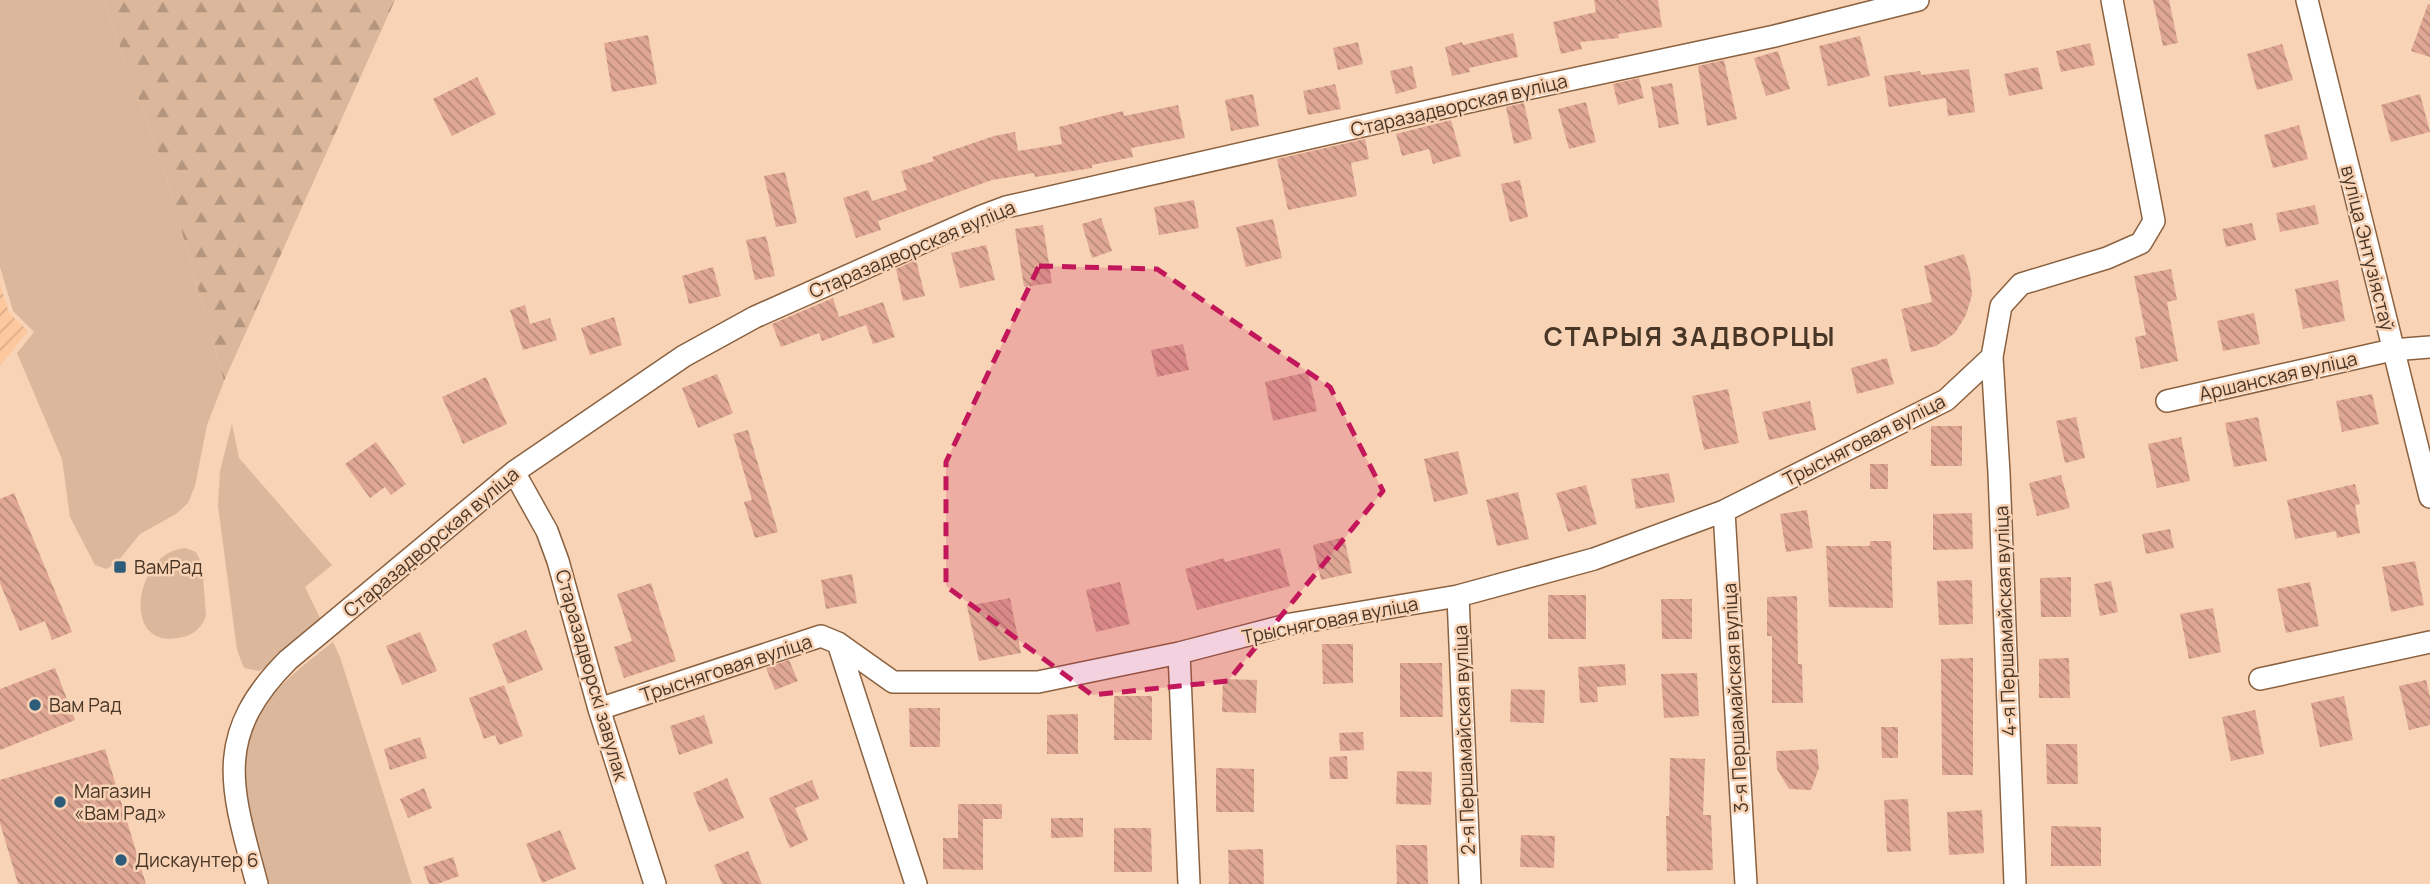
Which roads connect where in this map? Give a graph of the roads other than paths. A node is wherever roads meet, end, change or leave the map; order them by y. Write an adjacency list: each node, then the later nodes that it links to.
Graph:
1 (1918, 0): 8 (street, Старазадворская вуліца)
2 (2112, 0): 6 (street, 4-я Першамайская вуліца)
3 (2307, 0): 5 (street, вуліца Энтузіястаў)
4 (2430, 347): 5 (street, Аршанская вуліца)
5 (2392, 350): 7 (street, Аршанская вуліца); 9 (street, вуліца Энтузіястаў)
6 (1992, 357): 10 (street, Трысняговая вуліца); 23 (street, 4-я Першамайская вуліца)
7 (2167, 401)
8 (514, 472): 16 (street, Старазадворскі завулак); 17 (street, Старазадворская вуліца)
9 (2430, 496)
10 (1724, 511): 11 (street, Трысняговая вуліца); 22 (street, 3-я Першамайская вуліца)
11 (1458, 596): 14 (street, Трысняговая вуліца); 21 (street, 2-я Першамайская вуліца)
12 (2430, 642): 15 (street)
13 (838, 643): 14 (street, Трысняговая вуліца); 16 (street, Трысняговая вуліца); 19 (street)
14 (1180, 653): 20 (street)
15 (2260, 679)
16 (600, 709): 18 (street, Старазадворскі завулак)
17 (257, 884)
18 (655, 884)
19 (916, 884)
20 (1189, 884)
21 (1470, 884)
22 (1745, 884)
23 (2015, 884)

